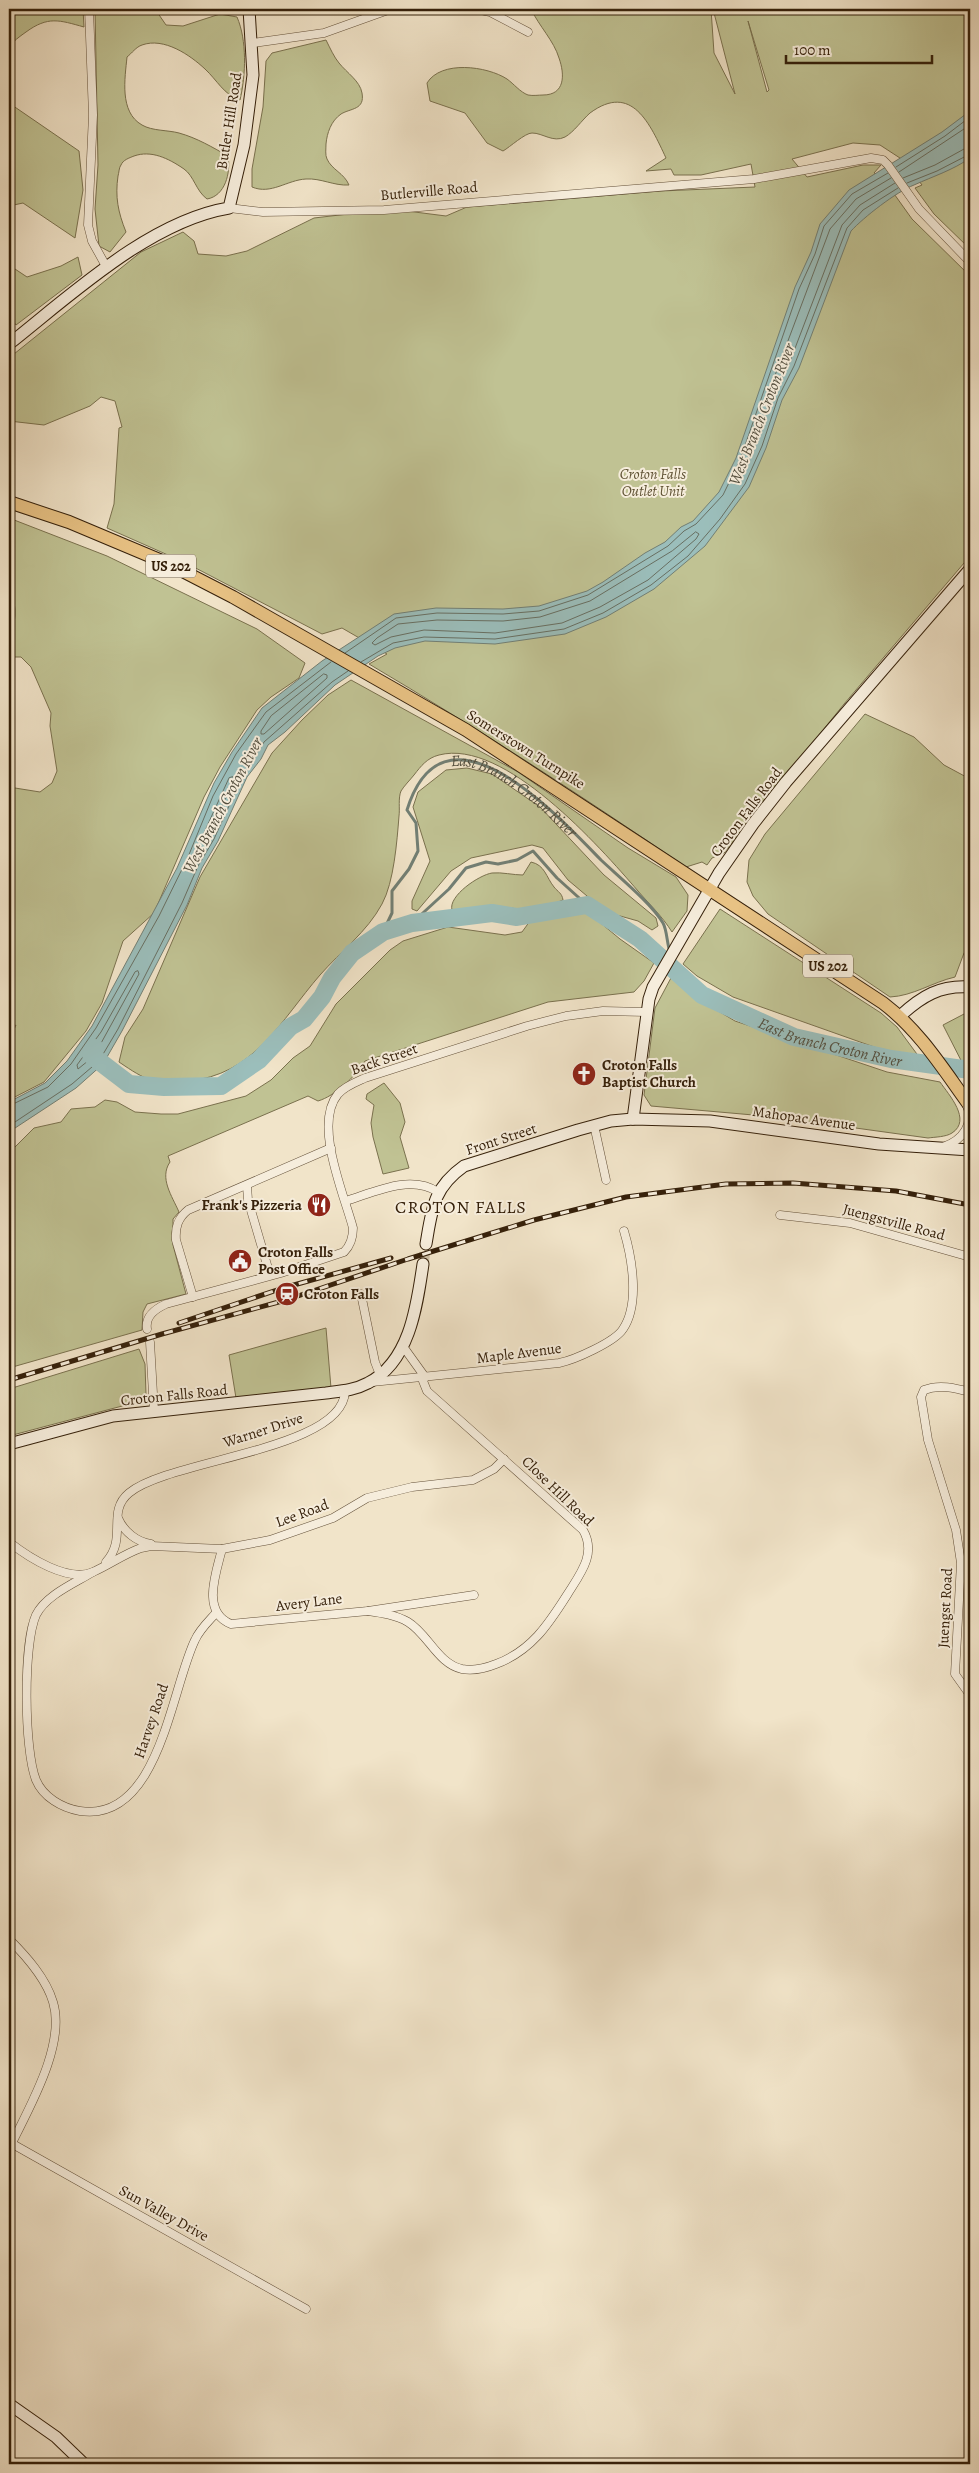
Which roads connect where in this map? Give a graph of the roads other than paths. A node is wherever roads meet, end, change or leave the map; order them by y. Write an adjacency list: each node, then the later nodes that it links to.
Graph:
1 (89, 9): 9 (street)
2 (249, 9): 6 (main road, Butler Hill Road)
3 (391, 9): 6 (street)
4 (476, 9): 5 (street)
5 (528, 32)
6 (253, 43): 7 (main road, Butler Hill Road)
7 (229, 208): 8 (street, Butlerville Road); 9 (main road, Butlerville Road)
8 (970, 262)
9 (107, 268): 10 (main road, Butlerville Road)
10 (9, 344)
11 (9, 502): 13 (main road, Somerstown Turnpike / US 202)
12 (970, 568): 13 (main road, Croton Falls Road)
13 (711, 889): 15 (main road, Croton Falls Road); 16 (main road, Somerstown Turnpike / US 202)
14 (970, 987): 16 (main road)
15 (646, 1012): 18 (main road, Croton Falls Road); 20 (street, Back Street)
16 (900, 1016): 17 (main road, Somerstown Turnpike / US 202)
17 (965, 1099): 21 (street)
18 (633, 1119): 19 (main road, Mahopac Avenue); 21 (main road, Mahopac Avenue)
19 (594, 1125): 23 (street); 25 (main road, Front Street)
20 (331, 1148): 24 (street); 26 (street, Back Street)
21 (939, 1148): 22 (main road, Mahopac Avenue)
22 (970, 1150)
23 (606, 1180)
24 (247, 1186): 32 (street); 34 (street)
25 (438, 1192): 26 (street); 29 (main road)
26 (346, 1201): 32 (street)
27 (780, 1215): 30 (street, Juengstville Road)
28 (624, 1231): 39 (street, Maple Avenue)
29 (426, 1244)
30 (970, 1257)
31 (423, 1264): 37 (main road)
32 (270, 1275): 34 (street)
33 (361, 1294): 38 (street)
34 (193, 1297): 35 (street)
35 (147, 1329)
36 (150, 1342): 43 (street)
37 (402, 1346): 38 (main road); 39 (street, Close Hill Road)
38 (380, 1375): 40 (main road)
39 (425, 1377): 40 (street, Maple Avenue); 45 (street, Close Hill Road)
40 (370, 1382): 41 (main road)
41 (345, 1391): 43 (main road, Croton Falls Road); 46 (street, Warner Drive)
42 (970, 1392): 55 (street, Juengst Road)
43 (154, 1411): 44 (main road, Croton Falls Road)
44 (9, 1444)
45 (504, 1459): 49 (street, Lee Road); 53 (street, Close Hill Road)
46 (117, 1514): 48 (street); 50 (street)
47 (9, 1542): 51 (street)
48 (160, 1546): 49 (street, Lee Road); 50 (street, Lee Road)
49 (222, 1549): 54 (street)
50 (103, 1566): 51 (street, Harvey Road)
51 (93, 1572): 54 (street, Harvey Road)
52 (474, 1595): 53 (street, Avery Lane)
53 (368, 1610): 54 (street, Avery Lane)
54 (216, 1613)
55 (970, 1695)
56 (9, 1940): 57 (street)
57 (10, 2142): 58 (street, Sun Valley Drive)
58 (306, 2309)
59 (9, 2404): 60 (main road)
60 (84, 2464)

